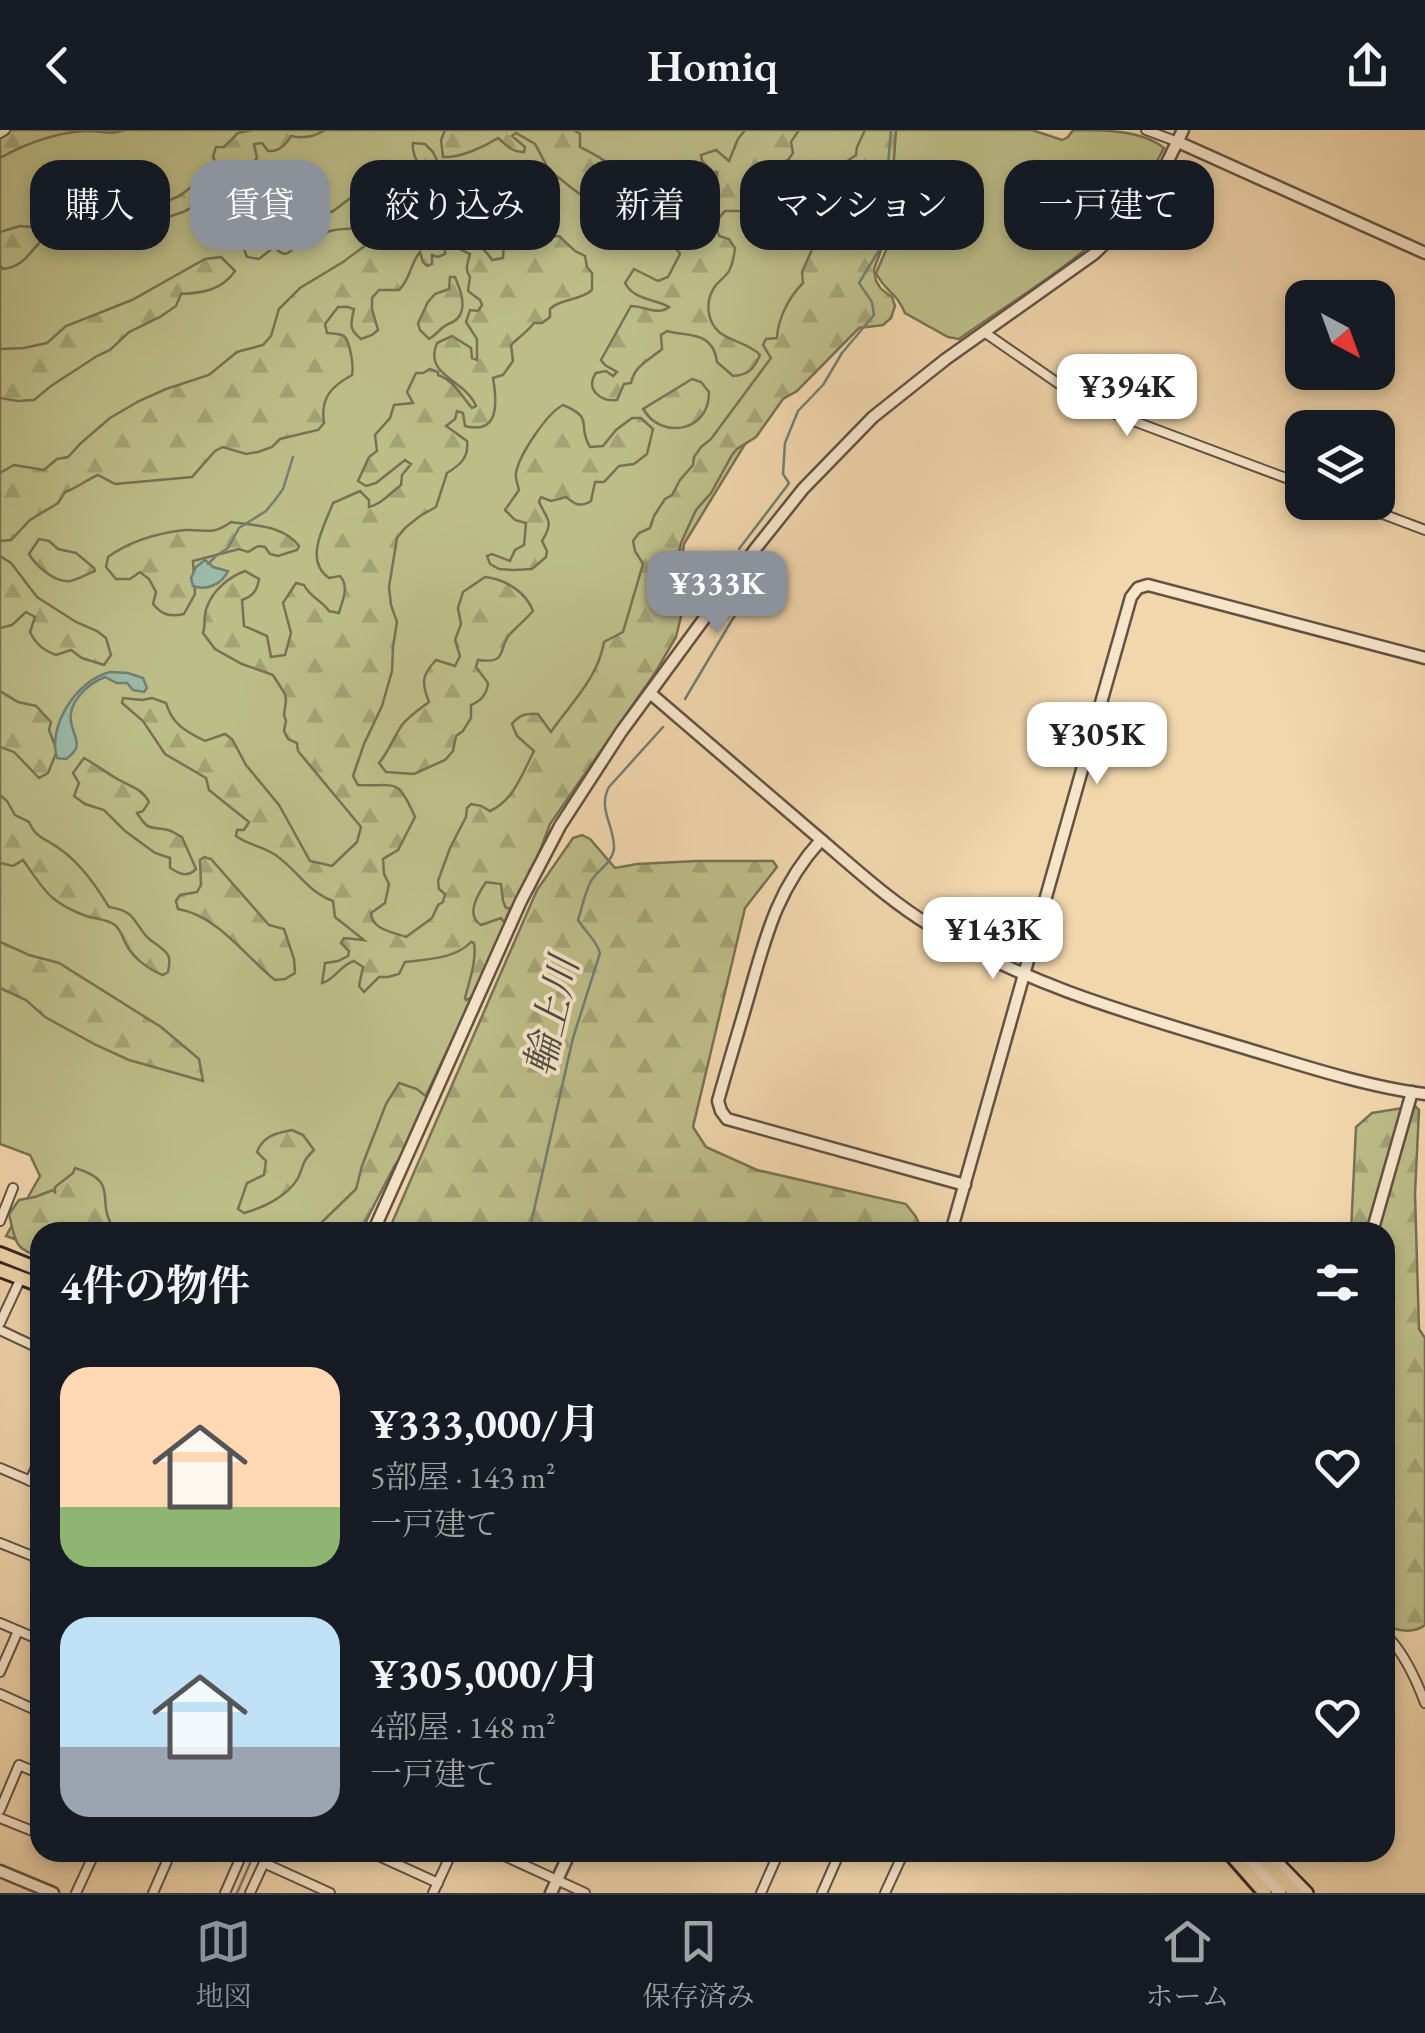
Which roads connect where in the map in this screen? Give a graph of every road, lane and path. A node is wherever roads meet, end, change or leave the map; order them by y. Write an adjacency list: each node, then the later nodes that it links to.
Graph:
1 (1146, 130): 3 (street)
2 (1183, 130): 3 (street)
3 (1178, 142): 4 (street); 5 (street)
4 (1425, 253)
5 (984, 332): 6 (street); 10 (street)
6 (1285, 478)
7 (1395, 519): 8 (street)
8 (1425, 530)
9 (1425, 658): 12 (street)
10 (650, 693): 11 (street); 18 (street)
11 (821, 840): 12 (street); 15 (street)
12 (1023, 974): 13 (street); 15 (street)
13 (1412, 1092): 14 (street); 20 (street)
14 (1425, 1094)
15 (965, 1185): 19 (street)
16 (13, 1188): 17 (street)
17 (0, 1221)
18 (378, 1222)
19 (954, 1222)
20 (1375, 1222)
21 (0, 1254): 23 (highway)
22 (0, 1270): 23 (highway)
23 (29, 1271): 24 (street)
24 (0, 1327): 25 (street)
25 (30, 1343)
26 (0, 1468): 27 (street)
27 (30, 1481)
28 (0, 1543): 29 (street)
29 (30, 1556)
30 (0, 1623): 31 (street)
31 (18, 1631): 32 (street); 34 (street)
32 (30, 1636)
33 (1395, 1644): 36 (street)
34 (0, 1672)
35 (0, 1694): 37 (street)
36 (1425, 1704)
37 (30, 1708)
38 (30, 1770): 39 (street)
39 (0, 1810)
40 (0, 1818): 41 (street)
41 (30, 1830)
42 (88, 1862): 61 (street)
43 (167, 1862): 62 (street)
44 (238, 1862): 63 (street)
45 (264, 1862): 64 (street); 65 (street)
46 (393, 1862): 59 (street)
47 (447, 1862): 59 (street)
48 (518, 1862): 58 (street)
49 (565, 1862): 58 (street)
50 (774, 1862): 69 (street)
51 (836, 1862): 70 (street)
52 (899, 1862): 71 (street)
53 (1238, 1862): 72 (highway)
54 (1252, 1862): 73 (main road)
55 (1267, 1862): 74 (highway)
56 (1277, 1862): 75 (main road)
57 (0, 1870): 60 (street)
58 (557, 1880): 67 (street); 68 (street)
59 (438, 1882): 66 (street)
60 (54, 1893)
61 (76, 1893)
62 (153, 1893)
63 (224, 1893)
64 (250, 1893)
65 (330, 1893)
66 (433, 1893)
67 (551, 1893)
68 (585, 1893)
69 (760, 1893)
70 (822, 1893)
71 (885, 1893)
72 (1265, 1893)
73 (1280, 1893)
74 (1295, 1893)
75 (1307, 1893)

